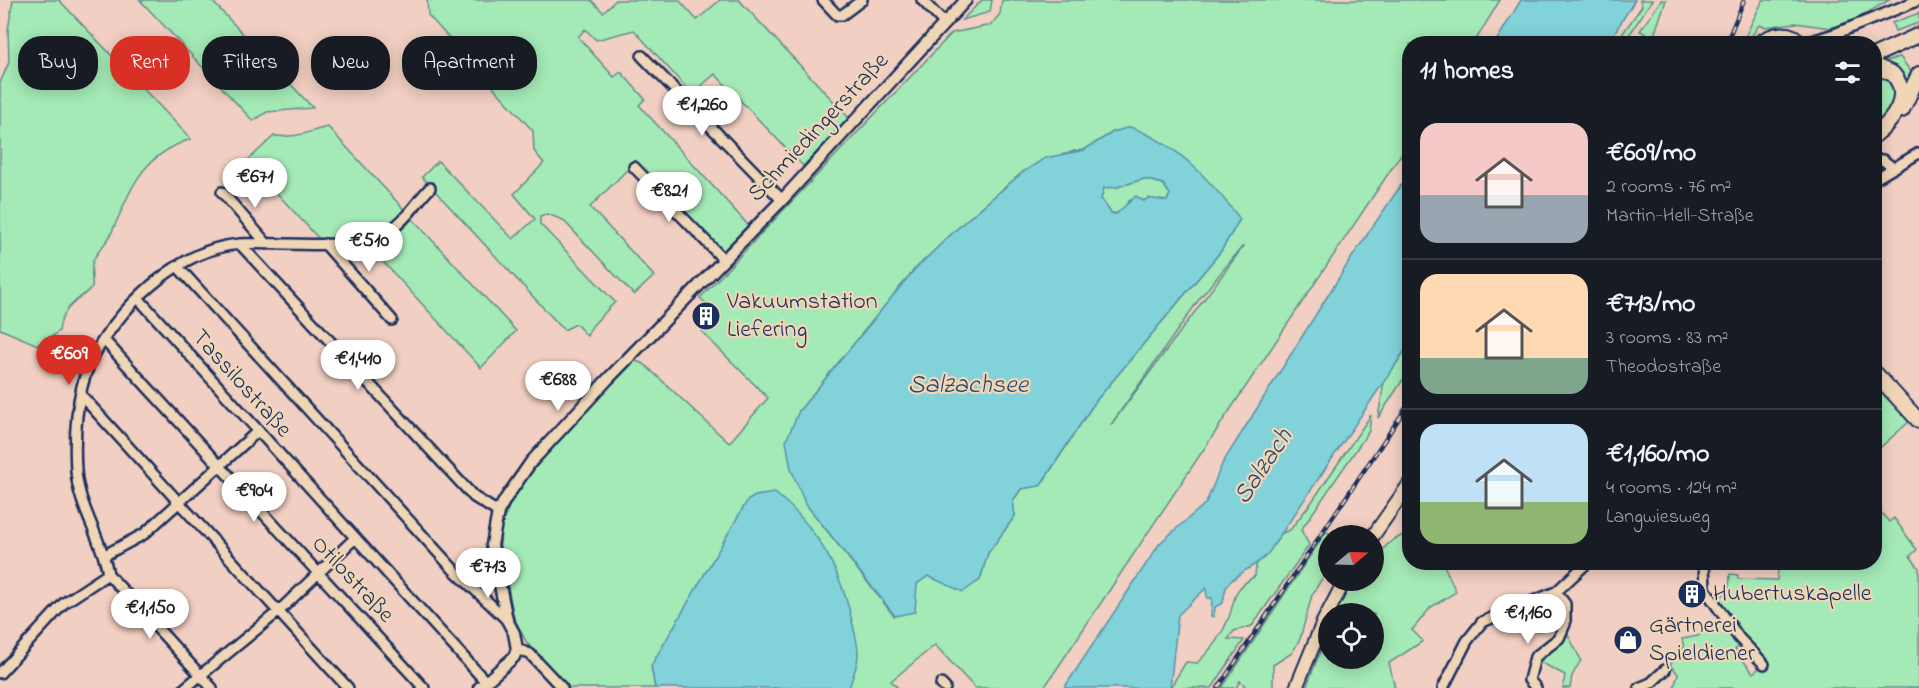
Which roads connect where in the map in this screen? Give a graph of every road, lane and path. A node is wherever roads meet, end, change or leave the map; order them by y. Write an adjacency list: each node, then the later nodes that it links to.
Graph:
1 (824, 0): 2 (street)
2 (862, 0)
3 (921, 0): 7 (street)
4 (966, 0): 7 (street, Schmiedingerstraße)
5 (1919, 0): 6 (street)
6 (1907, 2): 9 (street)
7 (944, 23): 23 (street, Schmiedingerstraße)
8 (1919, 35): 10 (main road)
9 (1827, 36)
10 (1882, 52)
11 (642, 56): 23 (street)
12 (1882, 69): 14 (main road)
13 (1919, 74): 15 (main road)
14 (1882, 128)
15 (1882, 133)
16 (1919, 153): 19 (street)
17 (1882, 160): 19 (street)
18 (634, 167): 27 (street)
19 (1893, 168): 20 (street)
20 (1882, 175)
21 (430, 188): 26 (street)
22 (222, 192): 25 (street)
23 (782, 200): 27 (street, Schmiedingerstraße)
24 (240, 244): 25 (street); 28 (street); 39 (street)
25 (267, 244): 26 (street)
26 (325, 244): 30 (street)
27 (724, 260): 39 (street, Schmiedingerstraße)
28 (178, 267): 29 (street); 50 (street)
29 (138, 298): 31 (street); 35 (street, Tassilostraße)
30 (392, 320)
31 (104, 340): 33 (street); 36 (street, Otilostraße)
32 (1882, 381): 34 (main road)
33 (81, 395): 38 (street); 42 (street)
34 (1919, 422)
35 (258, 431): 36 (street); 41 (street, Tassilostraße)
36 (219, 465): 38 (street); 45 (street, Otilostraße)
37 (1402, 494): 40 (main road)
38 (180, 502): 42 (street); 49 (street)
39 (498, 512): 50 (street, Schmiedingerstraße)
40 (1381, 525)
41 (355, 538): 45 (street); 56 (street, Tassilostraße)
42 (105, 555): 46 (street)
43 (1579, 570): 48 (street)
44 (1704, 570): 52 (street)
45 (318, 573): 49 (street); 60 (street, Otilostraße)
46 (108, 574): 54 (street); 55 (street)
47 (1339, 591): 62 (main road)
48 (1556, 592): 63 (street); 64 (street)
49 (279, 611): 55 (street); 59 (street)
50 (507, 620): 51 (street, Schmiedingerstraße)
51 (517, 649): 56 (street); 61 (street)
52 (1764, 664)
53 (1665, 670): 65 (street)
54 (0, 674)
55 (201, 676): 57 (street); 58 (street)
56 (483, 685)
57 (186, 688)
58 (212, 688)
59 (348, 688)
60 (424, 688)
61 (562, 688)
62 (1296, 688)
63 (1443, 688)
64 (1536, 688)
65 (1639, 688)

